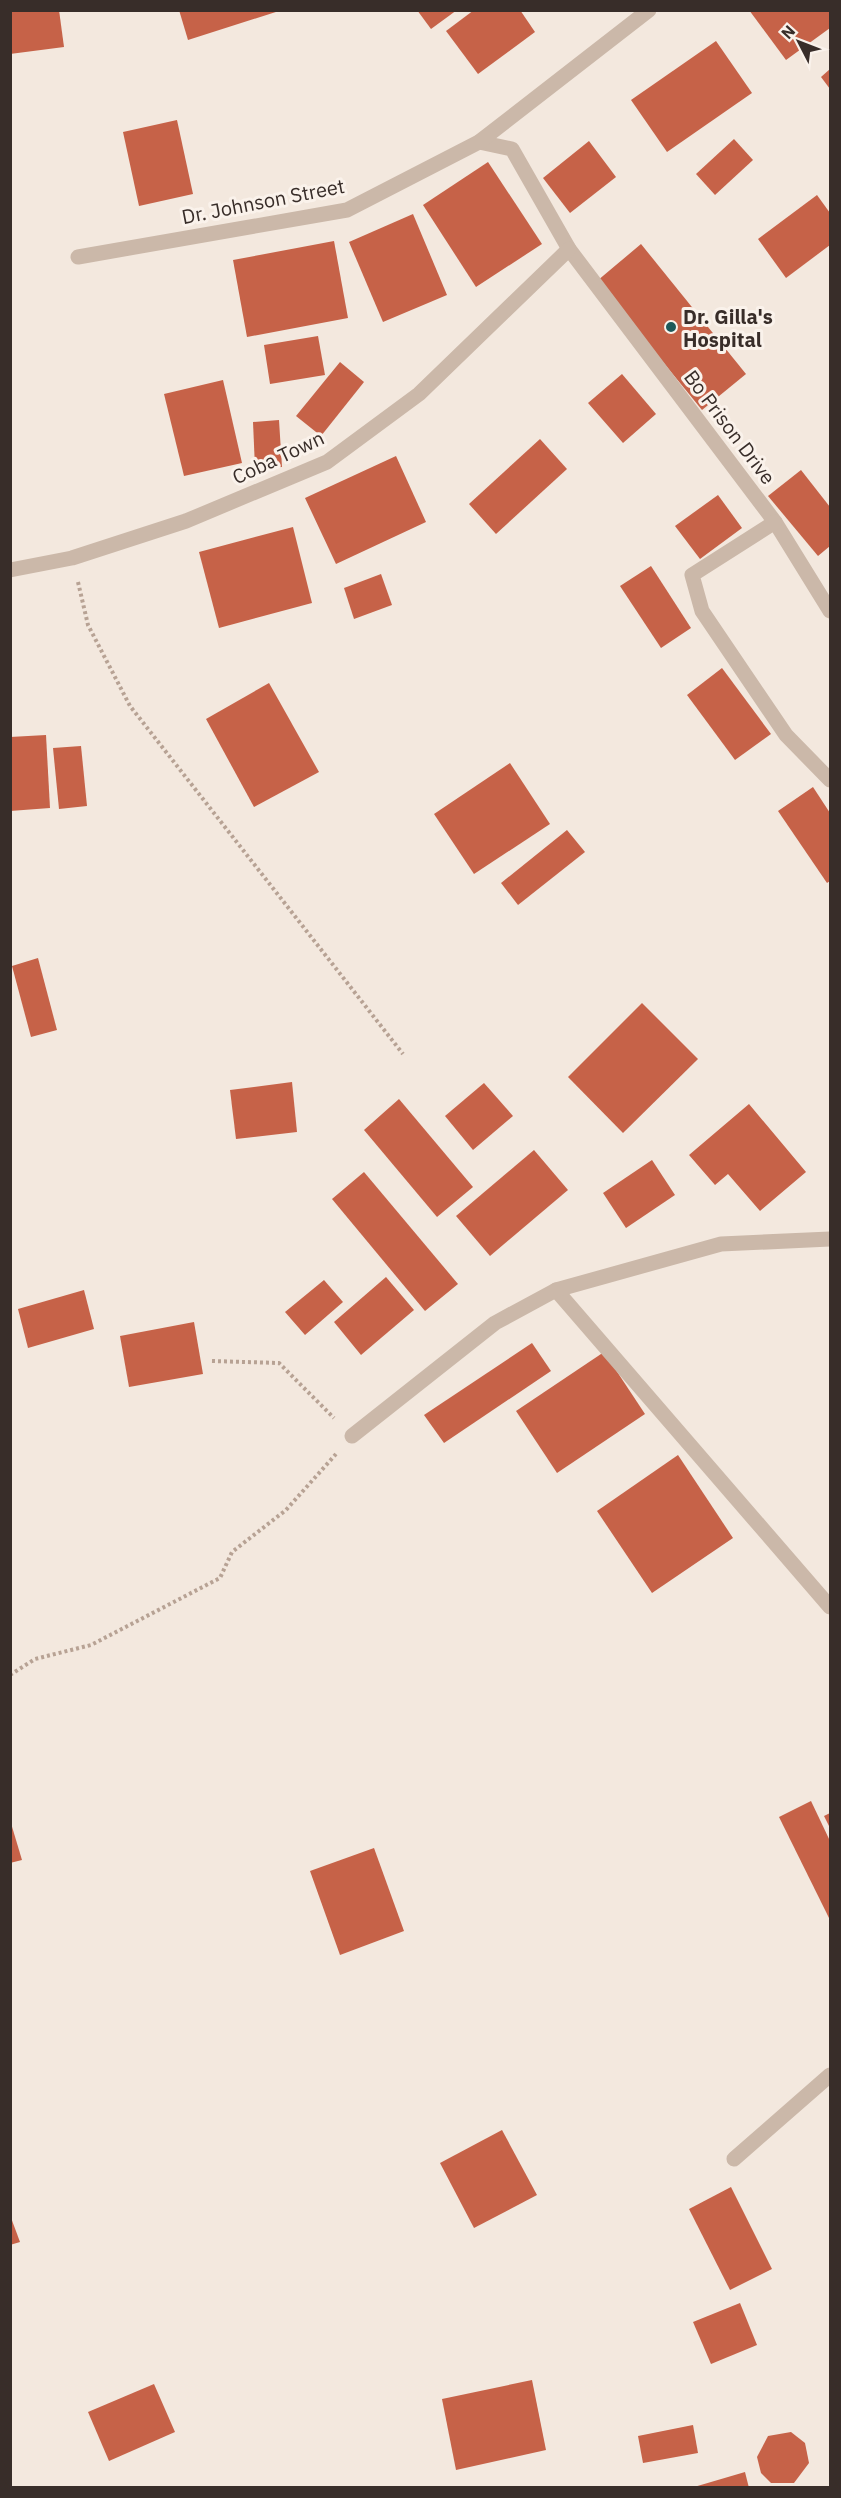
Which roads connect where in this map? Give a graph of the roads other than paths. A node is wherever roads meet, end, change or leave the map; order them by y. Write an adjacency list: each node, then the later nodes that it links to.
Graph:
1 (650, 10): 2 (street, Dr. Johnson Street)
2 (478, 142): 3 (street, Bo Prison Drive); 4 (street, Dr. Johnson Street)
3 (569, 249): 5 (street, Bo Prison Drive); 6 (street, Coba Town)
4 (78, 257)
5 (775, 522): 7 (street, Bo Prison Drive); 8 (street)
6 (10, 570)
7 (831, 611)
8 (831, 780)
9 (831, 1239): 10 (street)
10 (556, 1290): 11 (street); 12 (street)
11 (352, 1436)
12 (831, 1606)
13 (831, 2075): 14 (street)
14 (734, 2159)

